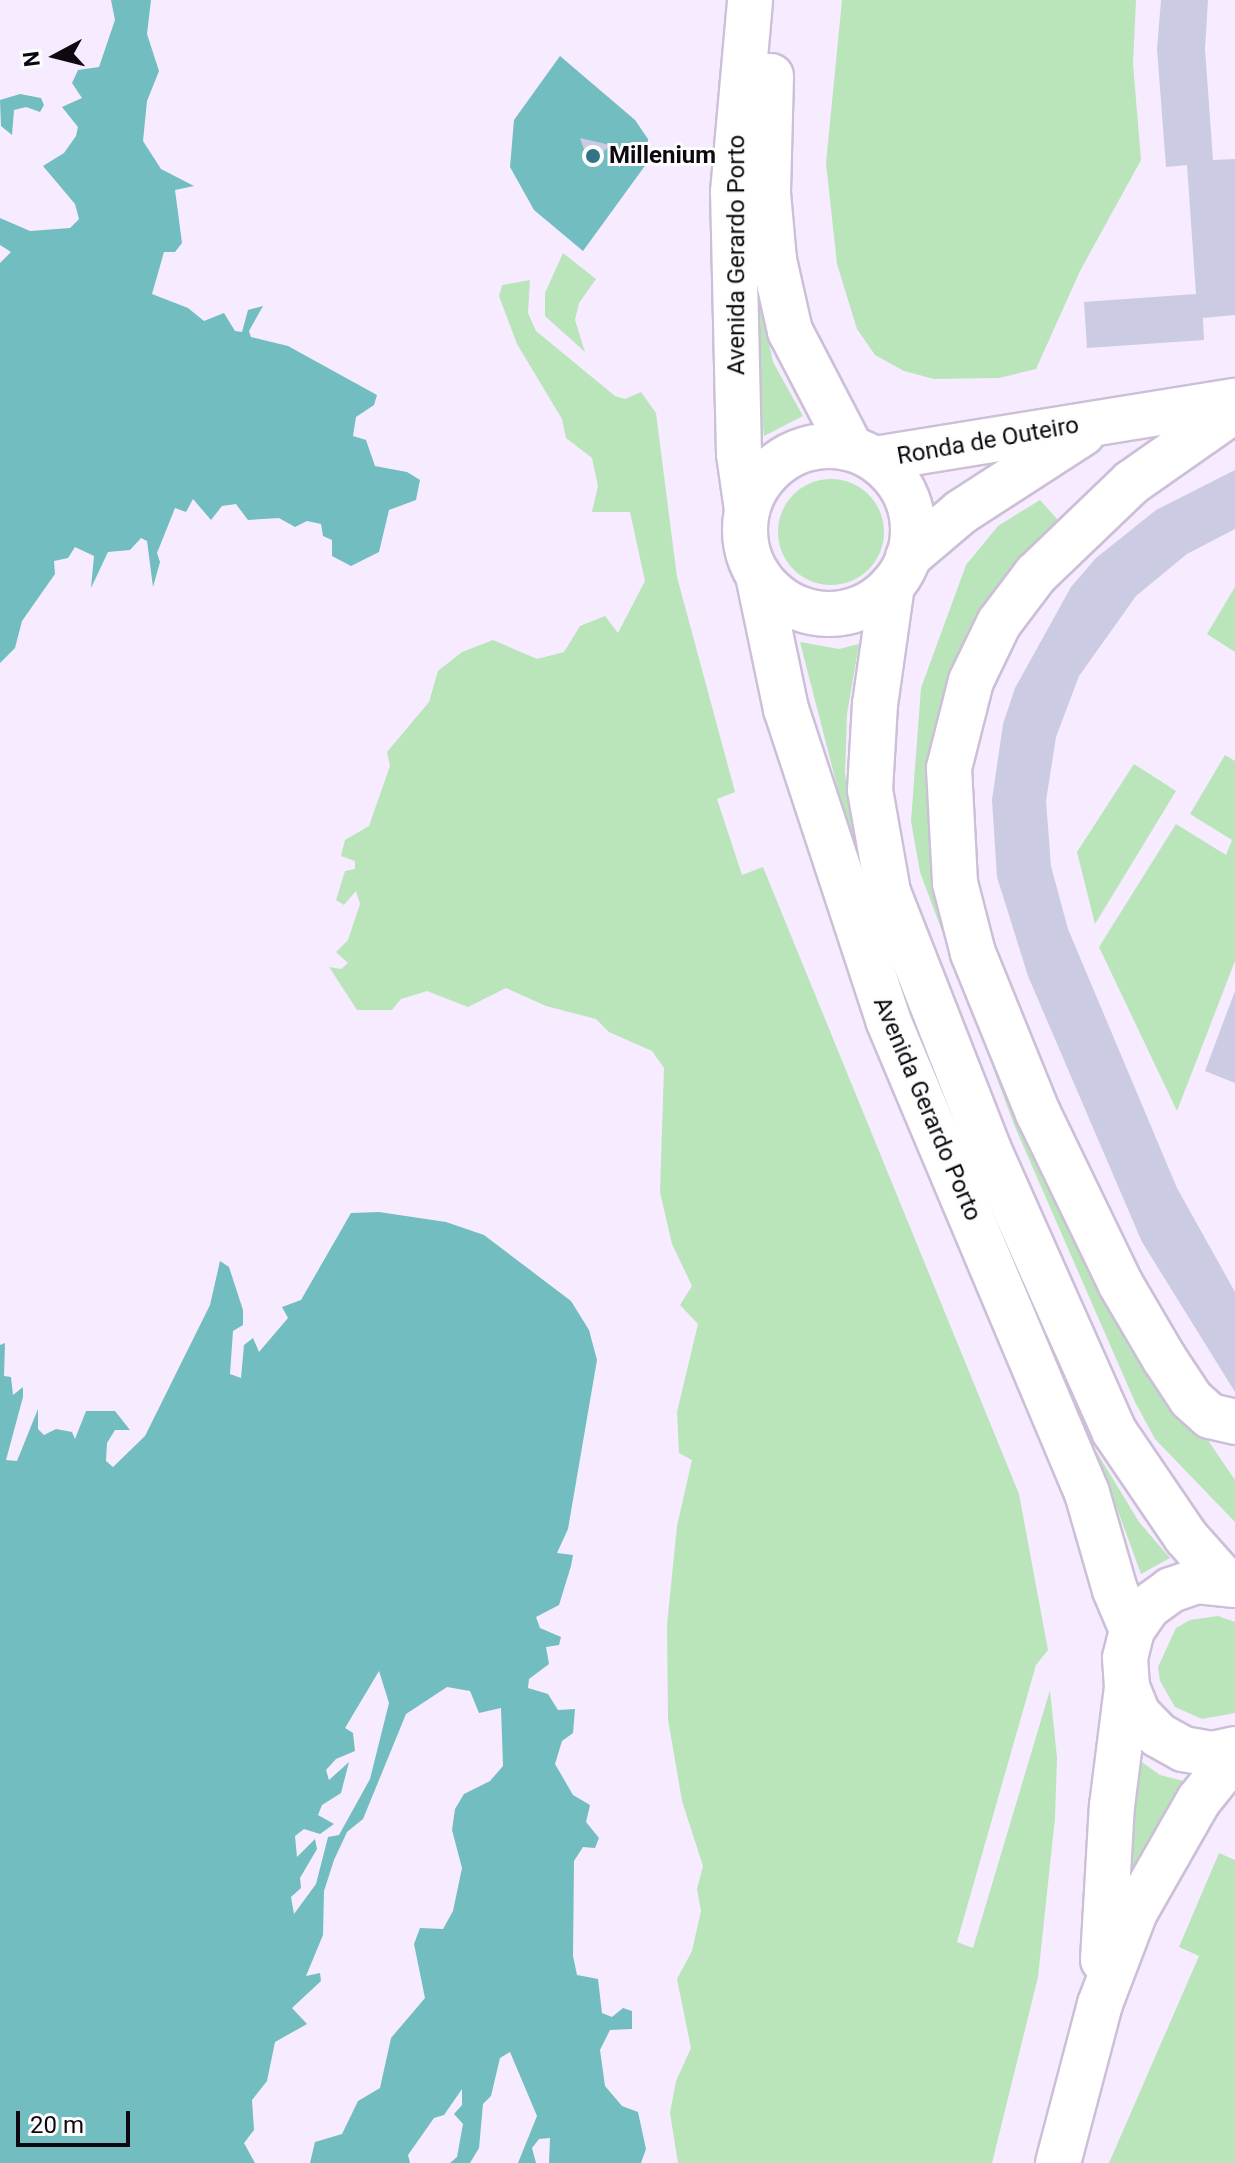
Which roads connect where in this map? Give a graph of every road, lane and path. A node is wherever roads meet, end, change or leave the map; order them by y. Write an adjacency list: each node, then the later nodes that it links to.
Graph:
1 (750, 0): 7 (street, Avenida Gerardo Porto)
2 (779, 0): 6 (street, Avenida Gerardo Porto)
3 (1235, 401): 5 (street, Ronda de Outeiro)
4 (1235, 410): 10 (street)
5 (1101, 421): 6 (street, Ronda de Outeiro); 8 (street, Ronda de Outeiro)
6 (863, 454): 7 (street); 8 (street)
7 (747, 510): 9 (street)
8 (900, 571): 9 (street); 11 (street, Avenida Gerardo Porto)
9 (758, 575): 12 (street, Avenida Gerardo Porto)
10 (1235, 1422)
11 (1230, 1583): 12 (street)
12 (1132, 1630): 13 (street)
13 (1127, 1687): 14 (street); 15 (street)
14 (1235, 1752): 15 (street)
15 (1100, 2004): 16 (street)
16 (1058, 2163)

